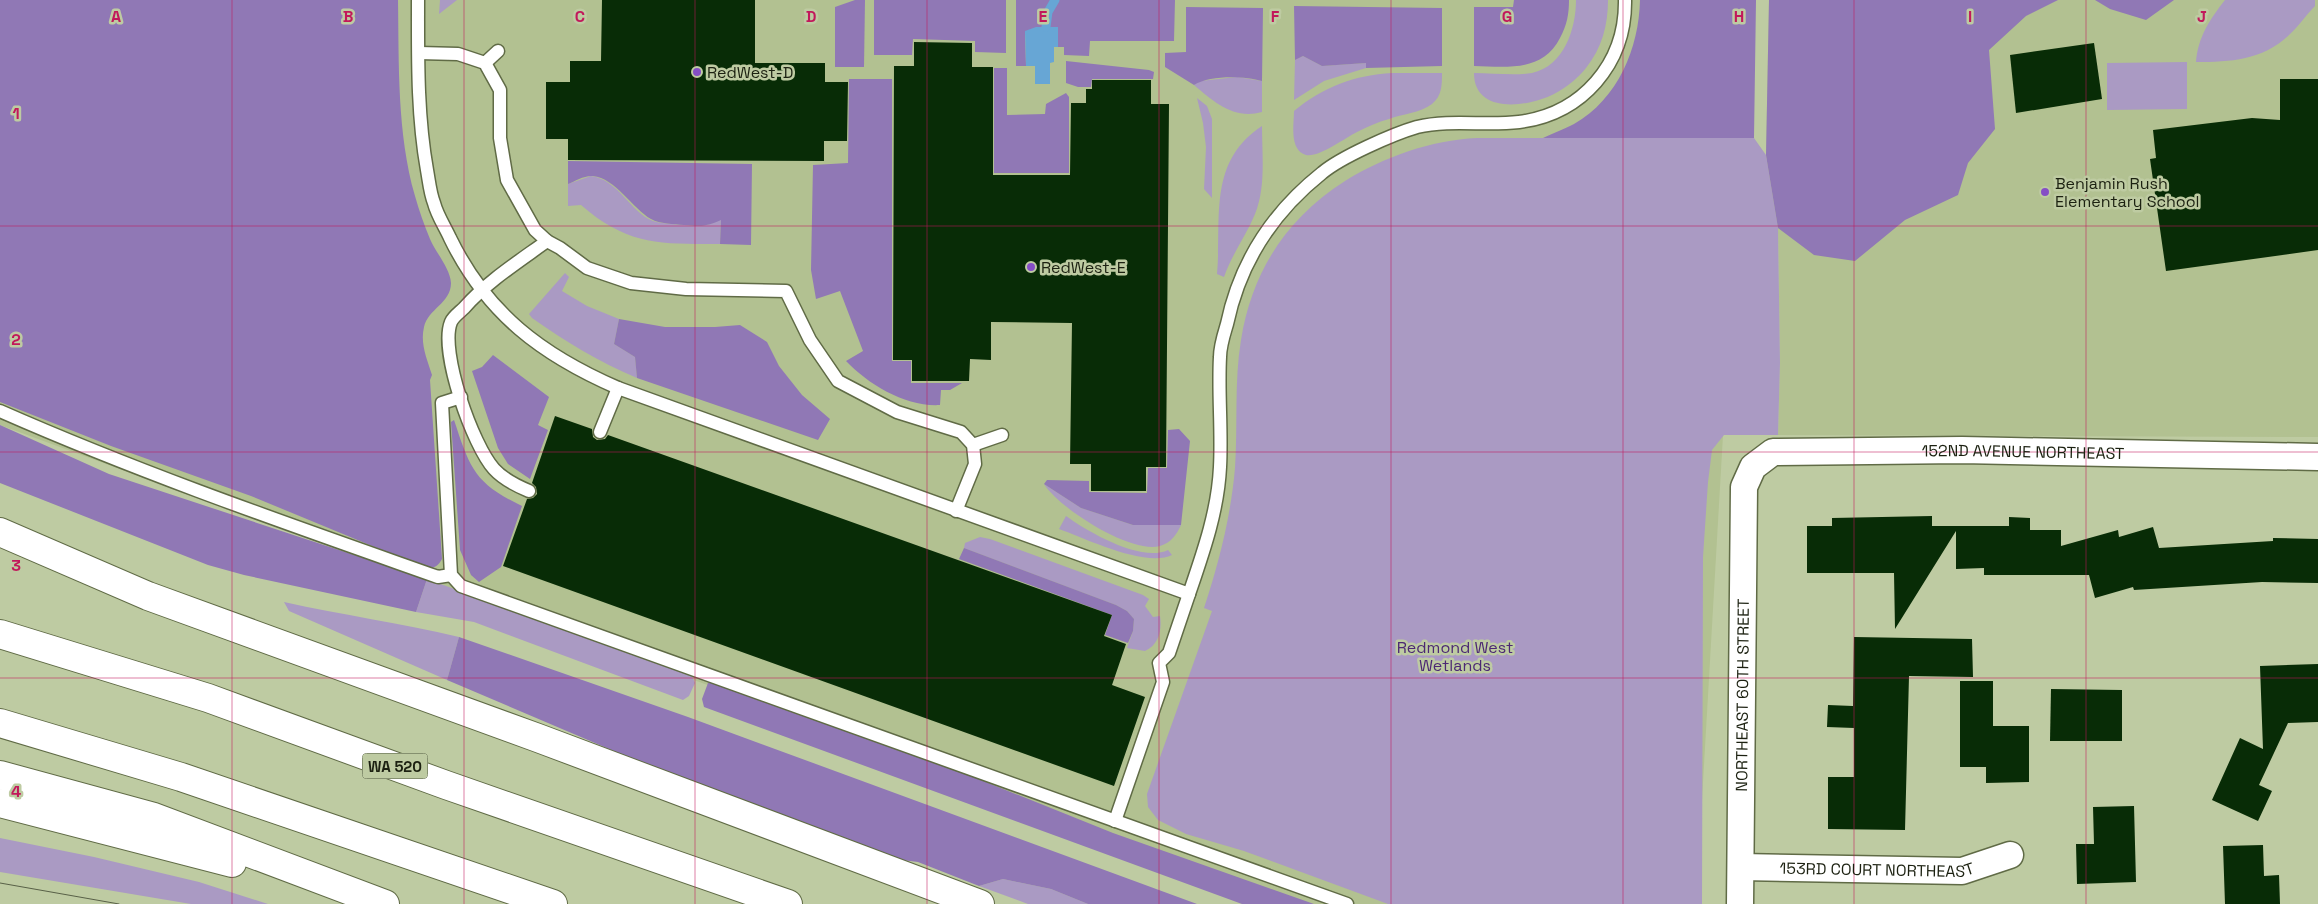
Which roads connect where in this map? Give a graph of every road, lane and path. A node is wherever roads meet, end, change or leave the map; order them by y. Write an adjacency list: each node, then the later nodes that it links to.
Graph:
1 (418, 0): 4 (lane)
2 (1626, 0): 20 (lane)
3 (498, 51): 5 (lane)
4 (419, 53): 5 (lane); 7 (lane)
5 (485, 63): 6 (lane)
6 (547, 241): 7 (lane); 13 (lane)
7 (480, 289): 8 (lane); 9 (lane)
8 (618, 388): 11 (lane); 17 (lane)
9 (461, 397): 16 (lane); 19 (lane)
10 (0, 412): 19 (lane)
11 (600, 432)
12 (1002, 435): 13 (lane)
13 (973, 445): 17 (lane)
14 (2318, 456): 15 (street, 152ND AVENUE NORTHEAST)
15 (1744, 486): 27 (street, NORTHEAST 60TH STREET)
16 (529, 491)
17 (956, 511): 20 (lane)
18 (0, 532): 31 (highway)
19 (452, 575): 25 (lane)
20 (1189, 594): 25 (lane)
21 (0, 634): 30 (highway, WA 520)
22 (0, 724): 29 (highway)
23 (0, 775): 28 (highway)
24 (0, 803): 28 (highway)
25 (1115, 821): 32 (lane)
26 (2010, 855): 27 (street, 153RD COURT NORTHEAST)
27 (1741, 867): 33 (street, NORTHEAST 60TH STREET)
28 (382, 903)
29 (553, 904)
30 (788, 904)
31 (980, 904)
32 (1347, 904)
33 (1740, 904)

